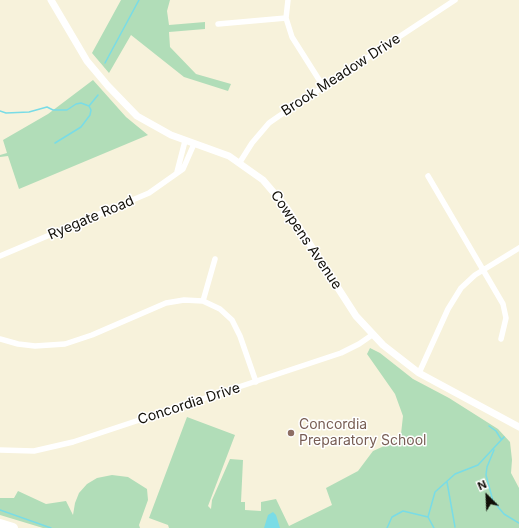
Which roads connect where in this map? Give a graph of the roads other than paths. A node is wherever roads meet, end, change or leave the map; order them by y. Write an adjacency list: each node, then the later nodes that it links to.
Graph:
1 (51, 0): 7 (street, Cowpens Avenue)
2 (288, 0): 4 (street)
3 (455, 0): 6 (street, Brook Meadow Drive)
4 (286, 18): 5 (street); 6 (street)
5 (218, 24)
6 (323, 86): 9 (street, Brook Meadow Drive)
7 (185, 141): 8 (street, Cowpens Avenue); 10 (street)
8 (194, 144): 9 (street, Cowpens Avenue); 10 (street, Ryegate Road)
9 (240, 162): 17 (street, Cowpens Avenue)
10 (177, 172): 13 (street, Ryegate Road)
11 (428, 176): 15 (street)
12 (519, 248): 15 (street)
13 (0, 256)
14 (214, 259): 16 (street)
15 (484, 269): 19 (street); 20 (street)
16 (203, 301): 18 (street); 21 (street)
17 (372, 334): 20 (street, Cowpens Avenue); 21 (street, Concordia Drive)
18 (0, 339)
19 (501, 339)
20 (419, 373): 22 (street, Cowpens Avenue)
21 (256, 382): 23 (street, Concordia Drive)
22 (519, 426)
23 (0, 450)
24 (0, 524): 25 (highway)
25 (13, 528)

